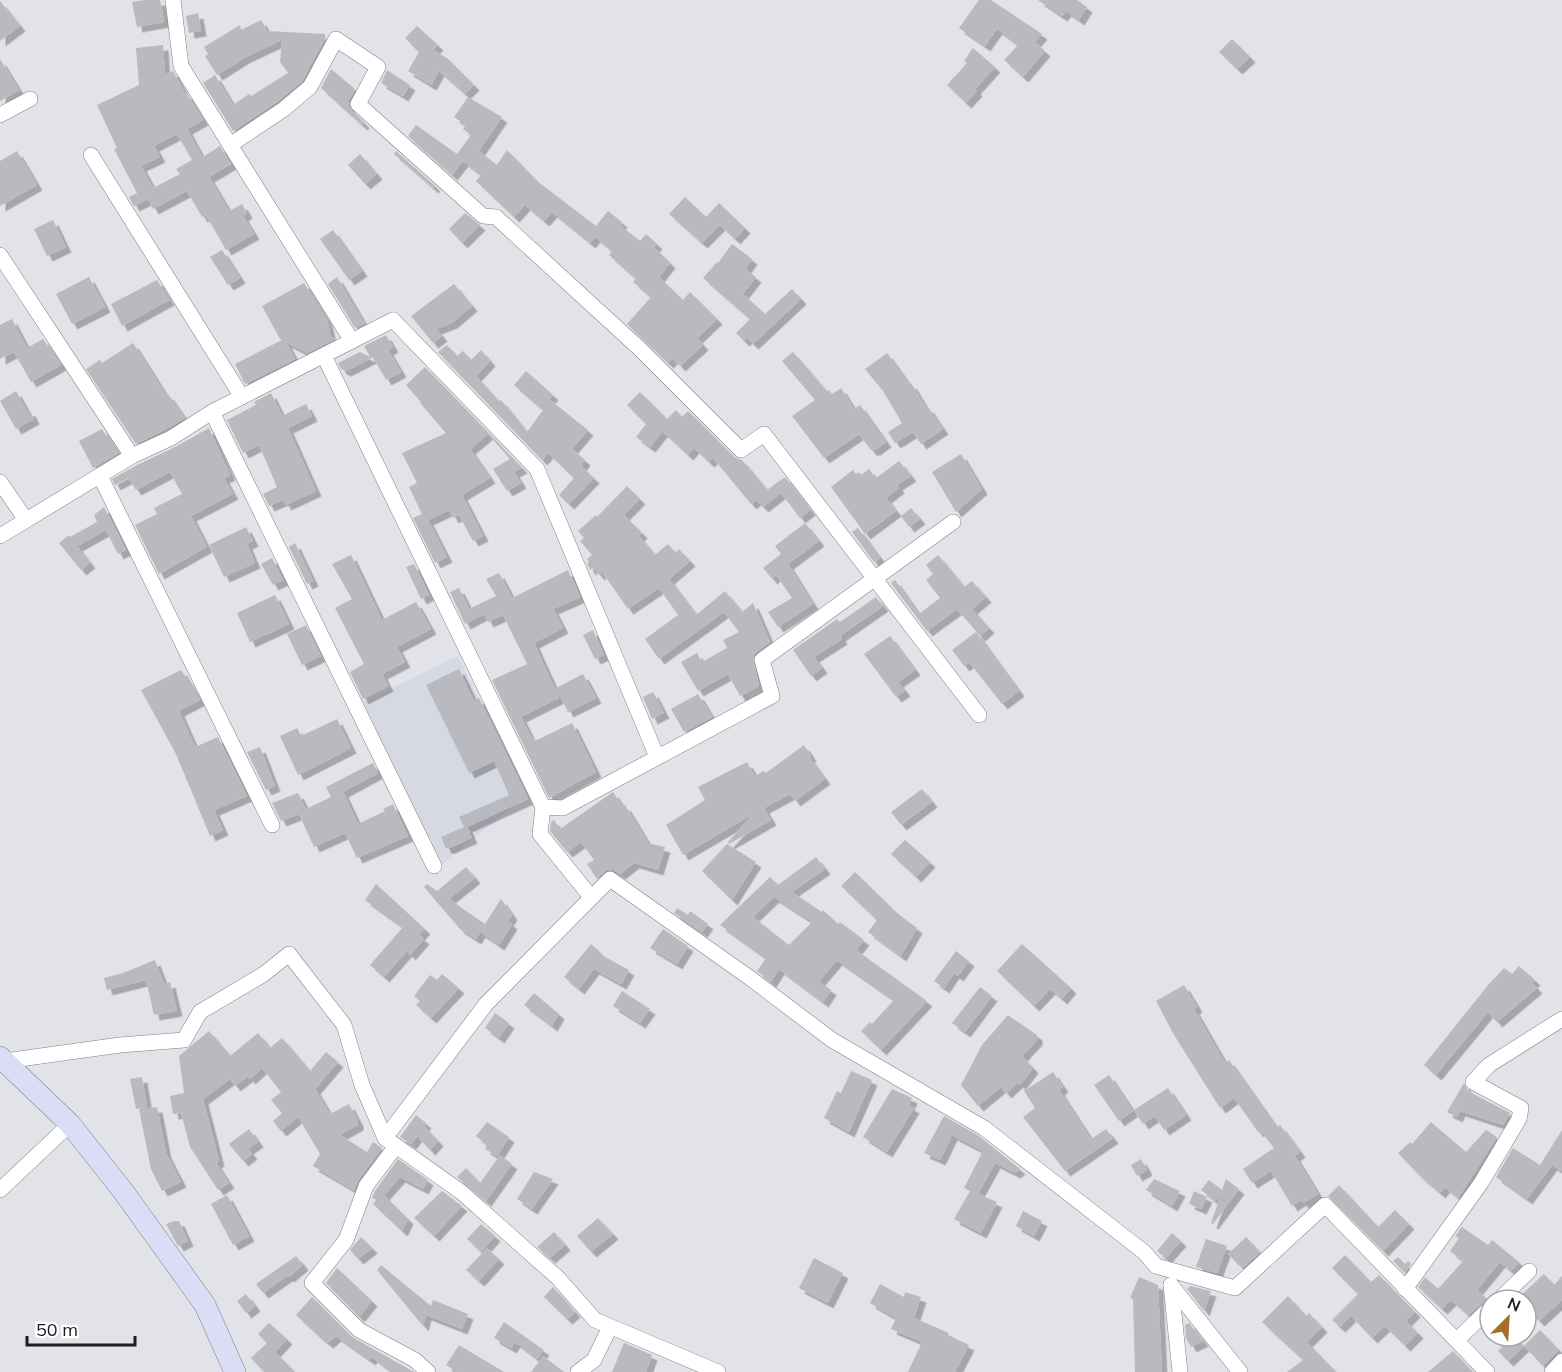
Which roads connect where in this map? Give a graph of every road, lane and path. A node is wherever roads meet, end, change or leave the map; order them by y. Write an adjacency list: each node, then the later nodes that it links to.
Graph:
1 (173, 0): 4 (street)
2 (30, 99): 3 (street)
3 (0, 115)
4 (230, 145): 7 (street); 17 (street)
5 (91, 155): 9 (street)
6 (0, 255): 11 (street)
7 (352, 341): 8 (street); 19 (street)
8 (324, 356): 9 (street); 20 (street)
9 (242, 397): 10 (street)
10 (212, 412): 11 (street); 22 (street)
11 (132, 456): 12 (street)
12 (100, 476): 14 (street); 21 (street)
13 (0, 482): 14 (street)
14 (26, 520): 16 (street)
15 (953, 522): 17 (street)
16 (0, 536)
17 (874, 579): 18 (street); 19 (street)
18 (979, 715)
19 (657, 758): 20 (street)
20 (543, 807): 23 (street)
21 (272, 825)
22 (434, 866)
23 (591, 897): 27 (street); 30 (street)
24 (1562, 1019): 32 (street)
25 (2, 1059): 26 (street); 27 (street)
26 (70, 1124): 28 (street); 37 (street)
27 (390, 1142): 34 (street); 38 (street)
28 (0, 1190)
29 (1529, 1271): 31 (street)
30 (1170, 1278): 32 (street); 41 (street); 42 (street)
31 (1511, 1288)
32 (1405, 1289): 35 (street)
33 (1478, 1320): 35 (street)
34 (610, 1327): 39 (street); 40 (street)
35 (1457, 1340): 43 (street)
36 (1562, 1361): 44 (street)
37 (235, 1372)
38 (428, 1372)
39 (578, 1372)
40 (718, 1372)
41 (1180, 1372)
42 (1240, 1372)
43 (1487, 1372)
44 (1552, 1372)

